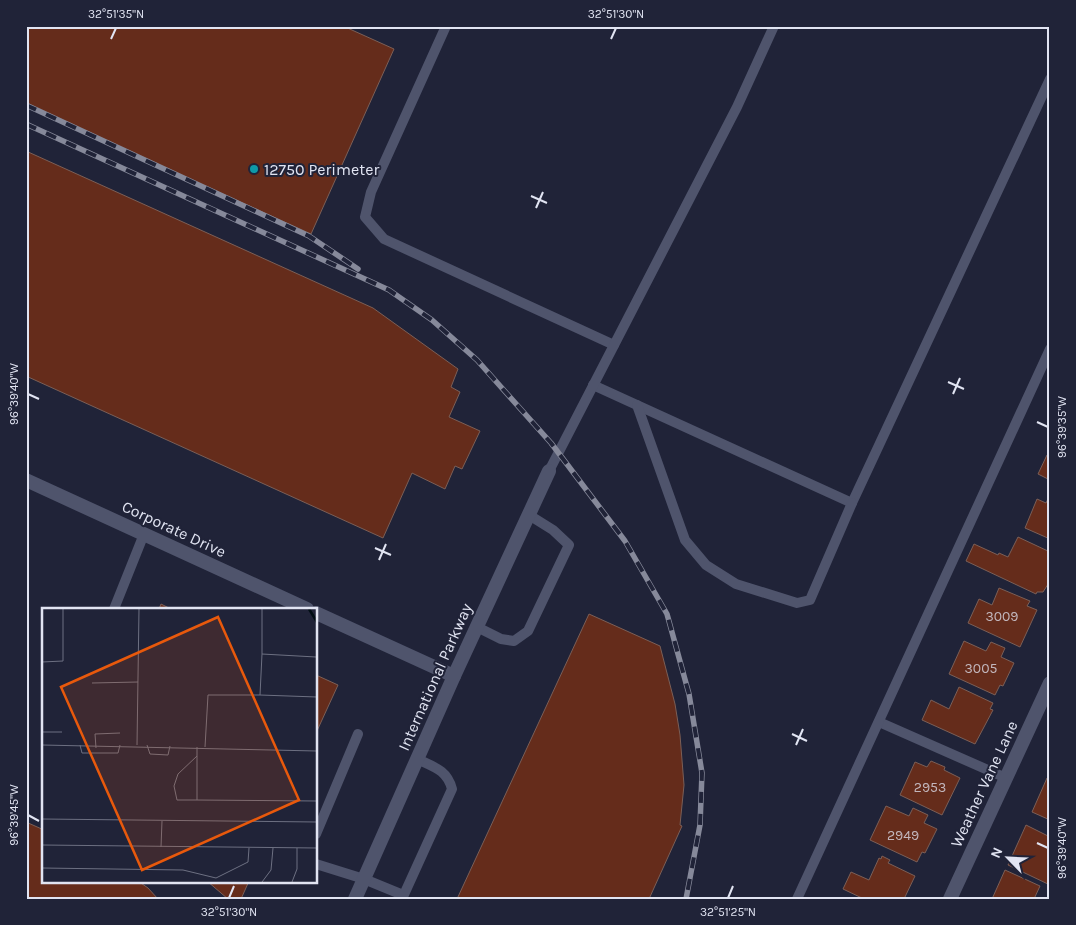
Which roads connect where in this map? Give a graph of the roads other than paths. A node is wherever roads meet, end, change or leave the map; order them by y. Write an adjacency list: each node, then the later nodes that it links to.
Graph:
1 (446, 26): 4 (lane)
2 (774, 26): 4 (lane)
3 (1050, 79): 10 (lane)
4 (614, 345): 6 (lane)
5 (1050, 349): 19 (lane)
6 (593, 385): 7 (lane); 8 (lane)
7 (636, 405): 10 (lane); 10 (lane)
8 (549, 471): 11 (street, International Parkway)
9 (26, 480): 12 (street, Corporate Drive)
10 (852, 503)
11 (529, 515): 16 (street, International Parkway); 16 (lane)
12 (144, 534): 13 (lane); 14 (street, Corporate Drive)
13 (114, 608)
14 (305, 608)
15 (318, 614): 17 (street)
16 (476, 627): 17 (street, International Parkway)
17 (454, 676): 21 (street, International Parkway)
18 (1050, 683): 22 (street, Weather Vane Lane)
19 (879, 722): 22 (lane); 28 (lane)
20 (358, 734): 23 (lane)
21 (416, 759): 25 (street, International Parkway); 26 (lane)
22 (1006, 778): 29 (street, Weather Vane Lane)
23 (318, 829)
24 (318, 865): 25 (lane)
25 (364, 879): 26 (lane); 27 (street, International Parkway)
26 (402, 897)
27 (355, 899)
28 (797, 899)
29 (950, 899)

